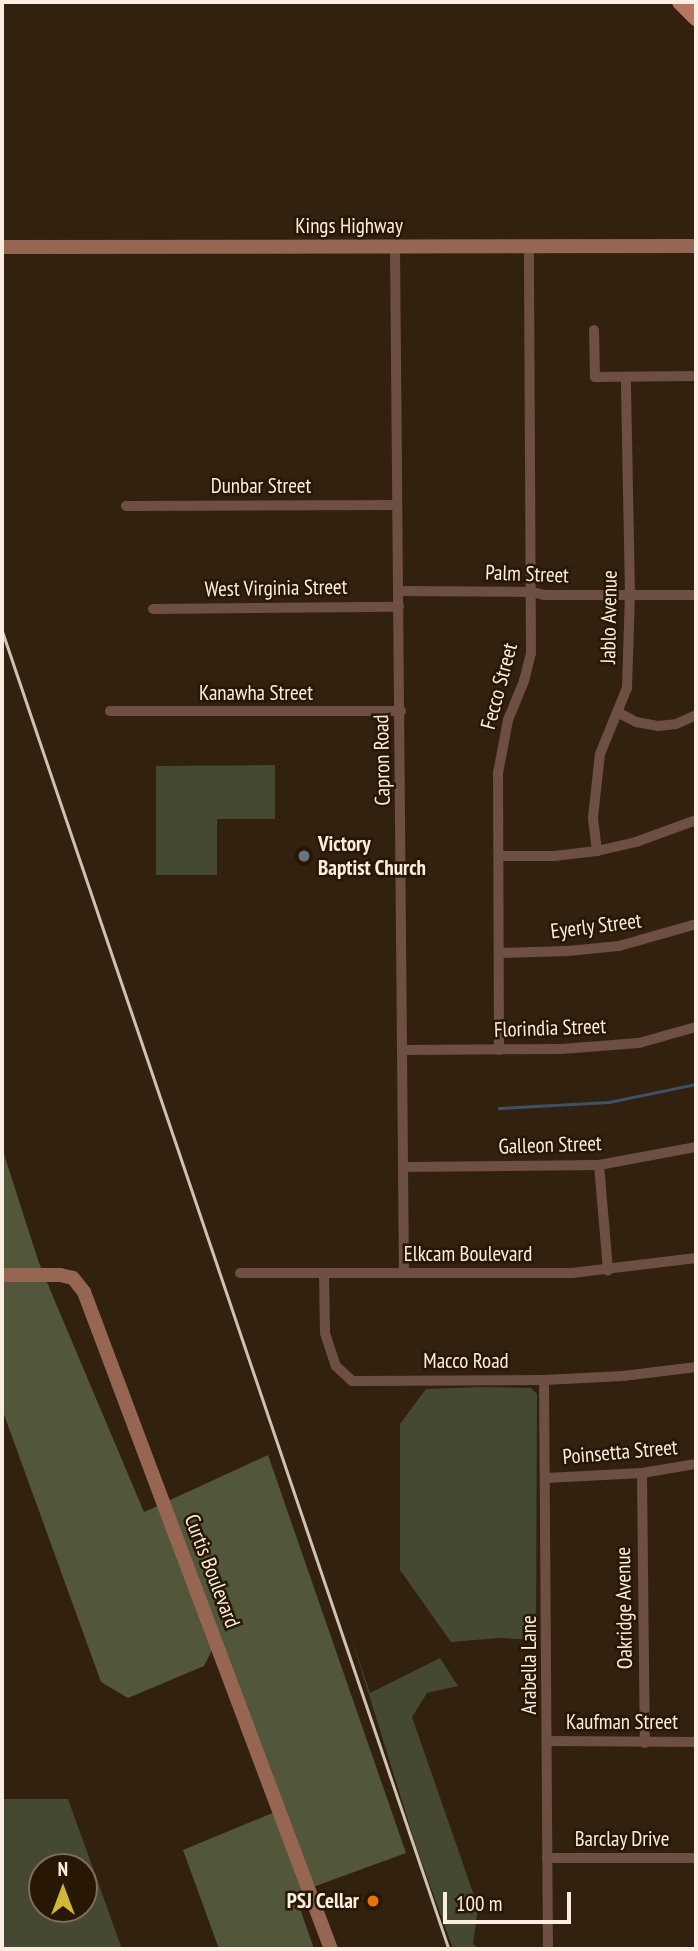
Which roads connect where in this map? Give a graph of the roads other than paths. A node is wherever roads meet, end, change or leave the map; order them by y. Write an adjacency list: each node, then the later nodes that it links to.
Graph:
1 (680, 2): 2 (main road)
2 (696, 18)
3 (696, 246): 6 (street, Kings Highway)
4 (2, 247): 5 (street, Kings Highway)
5 (395, 247): 6 (street, Kings Highway); 10 (street, Capron Road)
6 (529, 247): 13 (street, Fecco Street)
7 (594, 330): 9 (street)
8 (696, 376): 9 (street)
9 (626, 377): 15 (street, Jablo Avenue)
10 (397, 505): 11 (street, Dunbar Street); 12 (street, Capron Road)
11 (126, 506)
12 (398, 591): 13 (street, Palm Street); 16 (street, Capron Road)
13 (532, 592): 15 (street, Palm Street); 24 (street, Fecco Street)
14 (696, 595): 15 (street, Palm Street)
15 (630, 596): 20 (street, Jablo Avenue)
16 (399, 607): 17 (street, West Virginia Street); 18 (street, Capron Road)
17 (153, 609)
18 (401, 710): 19 (street, Kanawha Street); 28 (street, Capron Road)
19 (110, 711)
20 (618, 713): 21 (street); 23 (street, Jablo Avenue)
21 (696, 715)
22 (696, 820): 23 (street)
23 (597, 851): 24 (street)
24 (499, 856): 26 (street, Fecco Street)
25 (696, 925): 26 (street, Eyerly Street)
26 (499, 953): 29 (street, Fecco Street)
27 (696, 1027): 29 (street, Florindia Street)
28 (404, 1050): 29 (street, Florindia Street); 32 (street, Capron Road)
29 (499, 1050)
30 (696, 1147): 31 (street, Galleon Street)
31 (599, 1165): 32 (street, Galleon Street); 34 (street)
32 (404, 1167): 36 (street, Capron Road)
33 (696, 1258): 34 (street, Elkcam Boulevard)
34 (608, 1271): 36 (street, Elkcam Boulevard)
35 (240, 1273): 37 (street, Elkcam Boulevard)
36 (404, 1273): 37 (street, Elkcam Boulevard)
37 (324, 1274): 40 (street, Macco Road)
38 (2, 1275): 49 (street, Curtis Boulevard)
39 (696, 1367): 40 (street, Macco Road)
40 (544, 1380): 43 (street, Arabella Lane)
41 (696, 1464): 42 (street, Poinsetta Street)
42 (642, 1473): 43 (street, Poinsetta Street); 46 (street, Oakridge Avenue)
43 (547, 1478): 44 (street, Arabella Lane)
44 (548, 1741): 46 (street, Kaufman Street); 47 (street, Arabella Lane)
45 (696, 1742): 46 (street, Kaufman Street)
46 (645, 1743)
47 (547, 1858): 48 (street, Barclay Drive); 50 (street, Arabella Lane)
48 (696, 1858)
49 (331, 1949)
50 (548, 1949)

